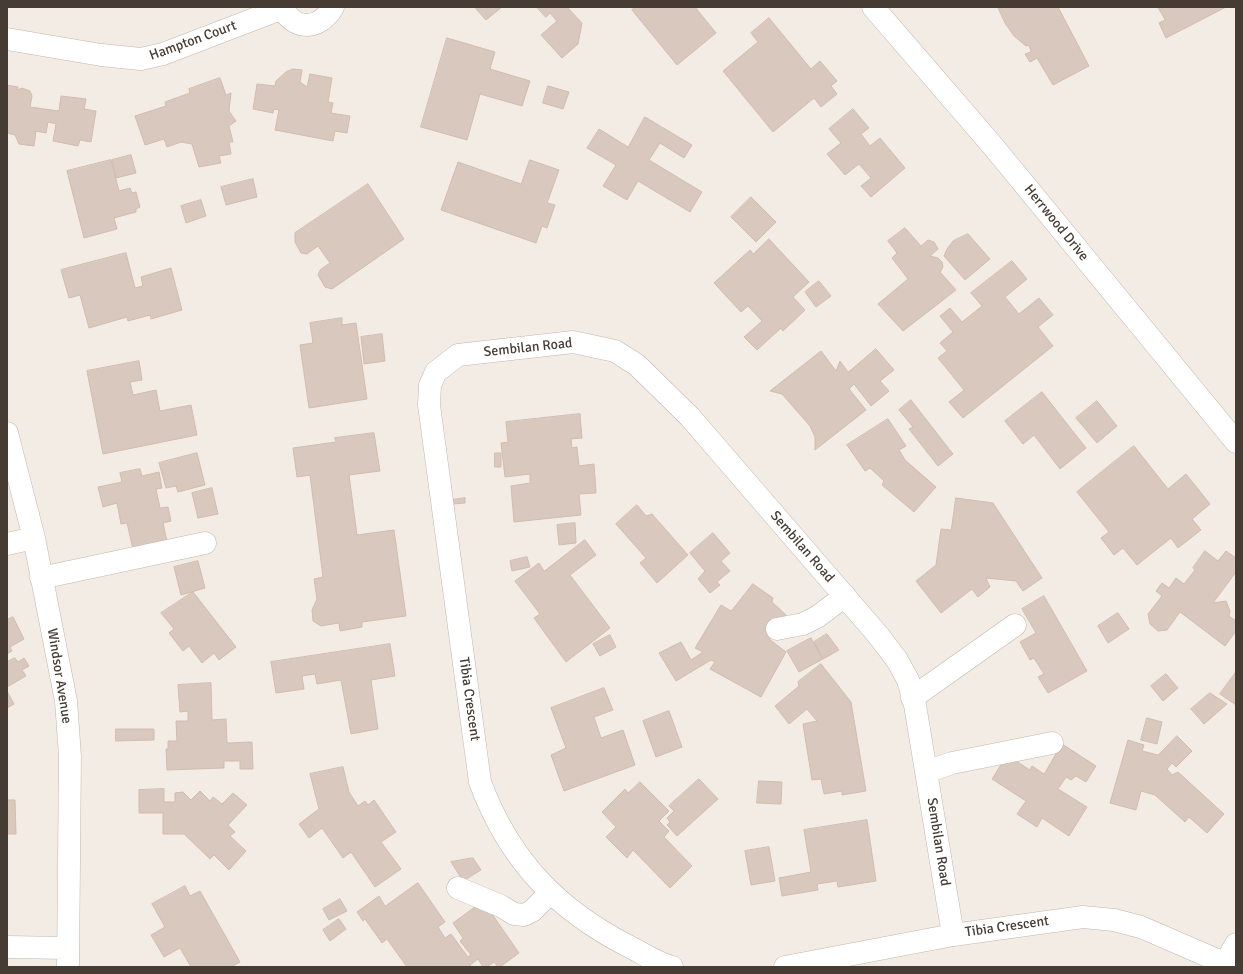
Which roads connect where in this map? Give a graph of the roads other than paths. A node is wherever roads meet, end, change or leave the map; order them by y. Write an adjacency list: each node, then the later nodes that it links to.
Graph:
1 (282, 7): 2 (street); 4 (street, Hampton Court)
2 (333, 7)
3 (873, 7): 7 (street, Herrwood Drive)
4 (7, 39)
5 (458, 355): 12 (street, Sembilan Road); 19 (street, Tibia Crescent)
6 (7, 432): 8 (street, Windsor Avenue)
7 (1236, 442)
8 (34, 538): 10 (street); 11 (street, Windsor Avenue)
9 (205, 543): 11 (street)
10 (7, 544)
11 (42, 578): 23 (street, Windsor Avenue)
12 (845, 596): 14 (street); 15 (street, Sembilan Road)
13 (1015, 625): 15 (street)
14 (778, 629)
15 (912, 698): 17 (street, Sembilan Road)
16 (1052, 743): 17 (street)
17 (926, 772): 20 (street, Sembilan Road)
18 (458, 888): 19 (street)
19 (550, 893): 25 (street, Tibia Crescent)
20 (953, 935): 24 (street, Tibia Crescent); 26 (street, Tibia Crescent)
21 (1236, 944): 24 (street)
22 (7, 946): 23 (street)
23 (68, 958)
24 (1224, 965)
25 (672, 967)
26 (785, 967)

